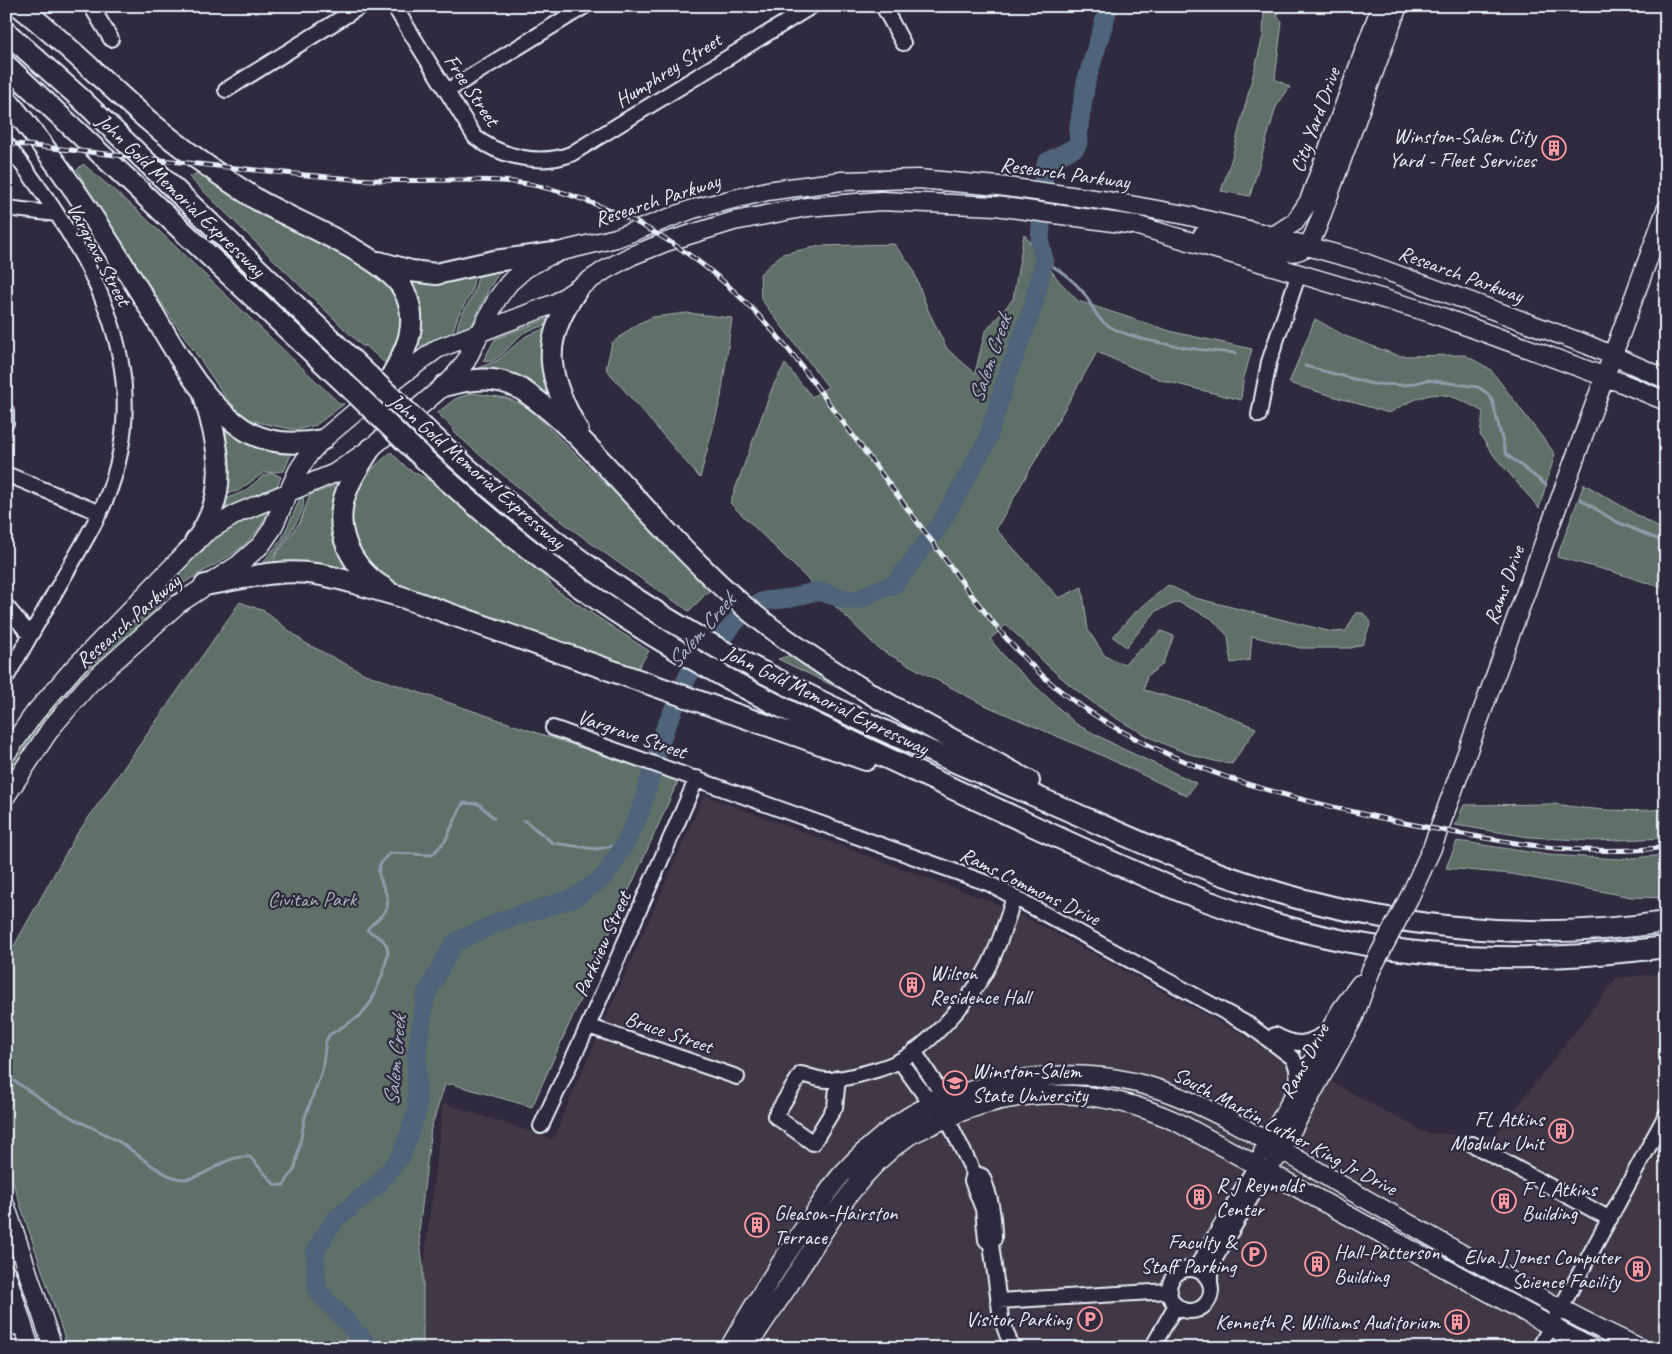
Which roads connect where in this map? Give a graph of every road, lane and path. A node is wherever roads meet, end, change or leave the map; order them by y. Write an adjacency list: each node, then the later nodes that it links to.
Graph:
1 (19, 6): 26 (highway)
2 (92, 6): 11 (street)
3 (361, 6): 14 (street)
4 (394, 6): 15 (street, Free Street)
5 (585, 6): 15 (street)
6 (812, 6): 18 (street, Humphrey Street)
7 (883, 6): 12 (street)
8 (1381, 6): 23 (main road, City Yard Drive)
9 (1398, 6): 24 (main road, City Yard Drive)
10 (6, 32): 33 (highway, John Gold Memorial Expressway)
11 (111, 39)
12 (903, 43)
13 (6, 65): 56 (highway, John Gold Memorial Expressway, bridge)
14 (226, 90)
15 (448, 90): 18 (street, Free Street)
16 (6, 99): 35 (highway)
17 (6, 143): 21 (street, Vargrave Street)
18 (571, 154)
19 (6, 208): 21 (street)
20 (1666, 210): 30 (main road, Rams Drive)
21 (57, 214): 45 (street, Vargrave Street)
22 (1135, 225): 24 (main road); 27 (main road, Research Parkway); 28 (main road, Research Parkway)
23 (1273, 236): 24 (main road, Research Parkway); 25 (main road, Research Parkway)
24 (1308, 245): 30 (main road, Research Parkway)
25 (554, 253): 26 (highway); 29 (main road, Research Parkway)
26 (371, 260): 33 (highway)
27 (1299, 273): 31 (main road, Research Parkway); 38 (street)
28 (576, 291): 29 (main road, Research Parkway); 41 (highway)
29 (479, 334): 33 (main road, Research Parkway); 34 (main road, Research Parkway)
30 (1612, 355): 31 (main road, Rams Drive); 32 (main road, Research Parkway)
31 (1604, 376): 36 (main road, Research Parkway); 61 (main road, Rams Drive, bridge)
32 (1666, 379)
33 (377, 381): 40 (main road, Research Parkway); 57 (highway, John Gold Memorial Expressway, bridge)
34 (444, 386): 41 (highway); 42 (main road, Research Parkway)
35 (203, 393): 40 (highway); 46 (highway)
36 (1666, 402)
37 (6, 412): 39 (street)
38 (1259, 415)
39 (6, 423)
40 (322, 440): 44 (main road, Research Parkway)
41 (585, 443): 57 (highway)
42 (370, 449): 44 (main road, Research Parkway); 48 (highway)
43 (6, 474): 45 (street)
44 (289, 492): 46 (main road, Research Parkway); 47 (main road, Research Parkway)
45 (100, 513): 50 (street, Vargrave Street)
46 (195, 542): 53 (main road, Research Parkway)
47 (205, 585): 48 (highway); 55 (main road, Research Parkway)
48 (399, 596): 56 (highway)
49 (6, 606): 50 (street)
50 (30, 635): 51 (street, Vargrave Street)
51 (6, 678)
52 (553, 728): 54 (street, Vargrave Street)
53 (6, 754)
54 (697, 778): 58 (street, Rams Commons Drive); 63 (street, Parkview Street)
55 (6, 796)
56 (984, 803): 60 (highway, John Gold Memorial Expressway)
57 (1114, 829): 59 (highway, John Gold Memorial Expressway)
58 (1014, 897): 62 (street, Rams Commons Drive); 65 (street)
59 (1666, 922)
60 (1666, 947)
61 (1371, 970): 64 (main road, Rams Drive); 74 (main road, Rams Drive)
62 (1249, 1025): 64 (street); 69 (street)
63 (588, 1026): 67 (street, Bruce Street); 72 (street, Parkview Street)
64 (1330, 1031): 69 (main road, Rams Drive)
65 (914, 1051): 66 (street); 70 (street)
66 (900, 1061): 68 (street); 70 (street)
67 (737, 1076)
68 (838, 1078): 68 (street)
69 (1298, 1090): 74 (main road, Rams Drive)
70 (943, 1110): 74 (main road, South Martin Luther King Jr Drive); 75 (main road, South Martin Luther King Jr Drive); 82 (street); 89 (main road, South Martin Luther King Jr Drive); 90 (main road, South Martin Luther King Jr Drive)
71 (1666, 1116): 77 (street)
72 (541, 1126)
73 (1472, 1144): 77 (street)
74 (1275, 1147): 75 (main road, Rams Drive); 84 (main road, South Martin Luther King Jr Drive)
75 (1262, 1167): 78 (street); 80 (street); 86 (main road, South Martin Luther King Jr Drive)
76 (6, 1207): 88 (main road)
77 (1610, 1219): 84 (street)
78 (1191, 1269): 80 (street); 81 (street)
79 (6, 1273): 85 (main road)
80 (1210, 1284): 83 (street)
81 (1170, 1291): 82 (street); 83 (street)
82 (998, 1301): 91 (street)
83 (1176, 1305): 92 (street)
84 (1562, 1308): 86 (street); 95 (main road, South Martin Luther King Jr Drive)
85 (14, 1327): 87 (main road)
86 (1551, 1327): 93 (street); 94 (main road, South Martin Luther King Jr Drive)
87 (30, 1348)
88 (53, 1348)
89 (729, 1348)
90 (747, 1348)
91 (1012, 1348)
92 (1152, 1348)
93 (1539, 1348)
94 (1591, 1348)
95 (1640, 1348)

